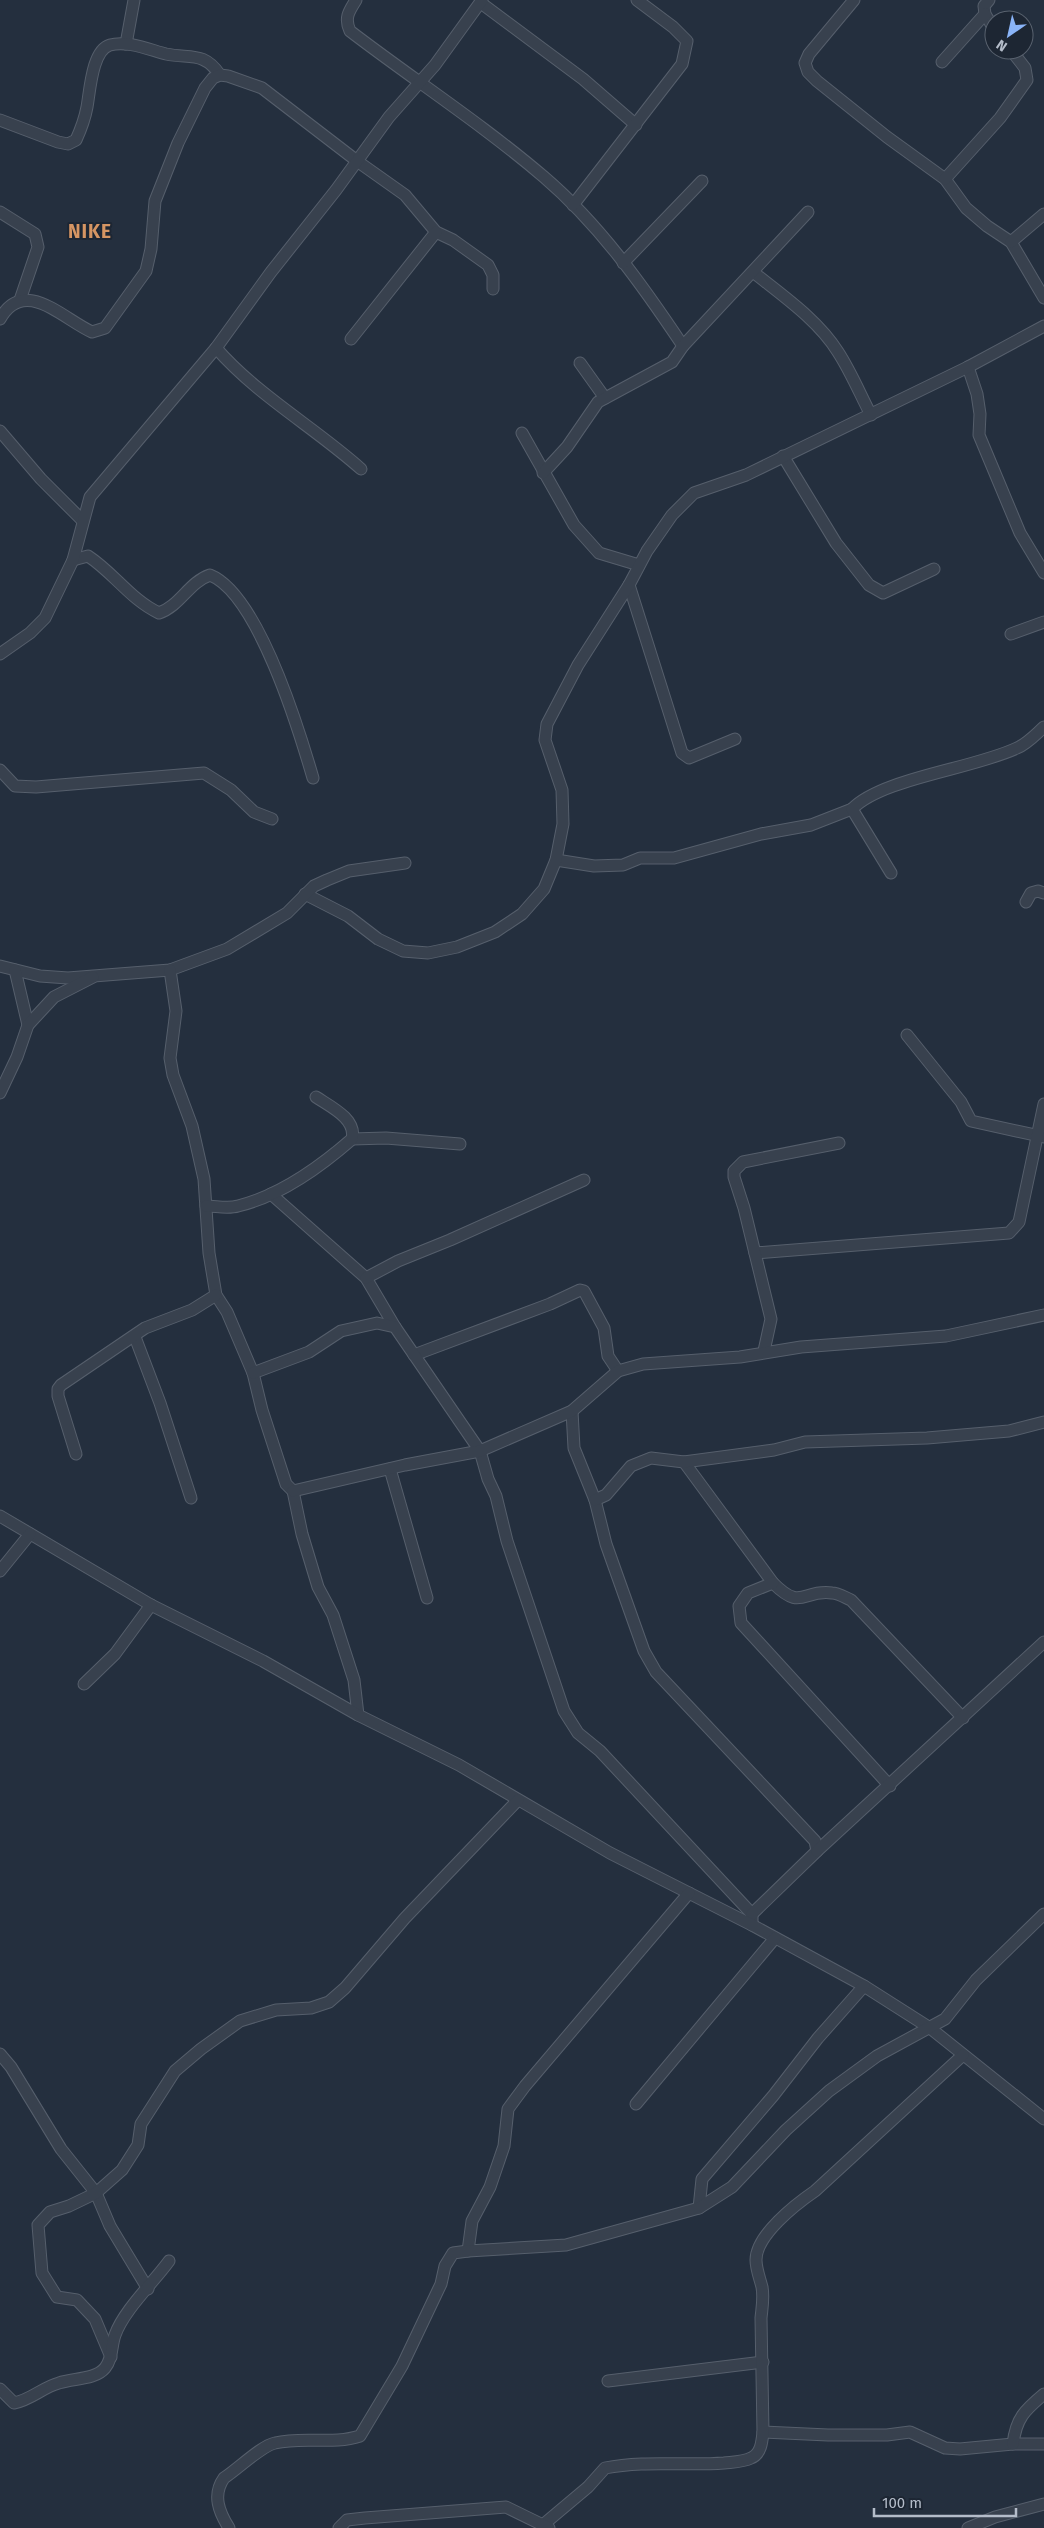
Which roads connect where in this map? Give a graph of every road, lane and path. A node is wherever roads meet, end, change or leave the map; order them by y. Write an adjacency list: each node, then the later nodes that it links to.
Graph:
1 (134, 0): 7 (street)
2 (356, 0): 11 (street)
3 (637, 0): 13 (street)
4 (854, 0): 15 (street)
5 (481, 1): 11 (street); 13 (street)
6 (984, 14): 9 (street)
7 (126, 44): 10 (street); 12 (street)
8 (1019, 60): 15 (street)
9 (942, 62)
10 (220, 76): 14 (street); 27 (street)
11 (420, 82): 14 (street); 17 (street)
12 (0, 120)
13 (636, 125): 17 (street)
14 (357, 161): 21 (street); 32 (street)
15 (945, 179): 22 (street)
16 (702, 181): 23 (street)
17 (573, 205): 23 (street)
18 (0, 212): 27 (street)
19 (808, 212): 24 (street)
20 (1044, 214): 22 (street)
21 (436, 232): 25 (street); 30 (street)
22 (1011, 242): 26 (street)
23 (623, 263): 31 (street)
24 (753, 272): 31 (street); 36 (street)
25 (494, 289)
26 (1044, 298)
27 (20, 300): 28 (street)
28 (0, 319)
29 (1044, 326): 34 (street)
30 (351, 340)
31 (683, 346): 35 (street)
32 (216, 348): 40 (street); 42 (street)
33 (580, 363): 35 (street)
34 (968, 367): 36 (street); 46 (street)
35 (605, 398): 41 (street)
36 (871, 414): 39 (street)
37 (0, 431): 42 (street)
38 (522, 433): 41 (street)
39 (783, 456): 44 (street); 45 (street)
40 (361, 469)
41 (543, 473): 44 (street)
42 (82, 520): 43 (street)
43 (73, 560): 50 (street); 54 (street)
44 (639, 565): 47 (street)
45 (934, 569)
46 (1044, 573)
47 (628, 585): 52 (street); 57 (street)
48 (1044, 622): 49 (street)
49 (1011, 634)
50 (0, 654)
51 (1044, 727): 55 (street)
52 (735, 740)
53 (0, 770): 56 (street)
54 (313, 778)
55 (852, 809): 57 (street); 59 (street)
56 (272, 819)
57 (556, 860): 61 (street)
58 (405, 863): 61 (street)
59 (891, 873)
60 (1044, 893): 62 (street)
61 (305, 894): 65 (street)
62 (1026, 902)
63 (0, 966): 64 (street)
64 (15, 970): 66 (street); 67 (street)
65 (170, 970): 66 (street); 78 (street)
66 (97, 975): 67 (street)
67 (28, 1025): 69 (street)
68 (908, 1035): 72 (street)
69 (0, 1093)
70 (316, 1097): 73 (street)
71 (1044, 1104): 72 (street)
72 (1041, 1137): 79 (street)
73 (352, 1139): 75 (street); 77 (street)
74 (839, 1143): 79 (street)
75 (460, 1144)
76 (584, 1180): 80 (street)
77 (271, 1194): 78 (street); 80 (street)
78 (206, 1206): 81 (street)
79 (755, 1254): 85 (street)
80 (366, 1278): 83 (street)
81 (216, 1295): 84 (street); 88 (street)
82 (1044, 1315): 85 (street)
83 (395, 1327): 86 (street); 88 (street)
84 (135, 1337): 92 (street); 96 (street)
85 (764, 1352): 87 (street)
86 (414, 1355): 87 (street); 91 (street)
87 (618, 1371): 89 (street)
88 (253, 1373): 95 (street)
89 (572, 1412): 91 (street); 97 (street)
90 (1044, 1422): 93 (street)
91 (480, 1451): 94 (street); 113 (street)
92 (76, 1454)
93 (684, 1462): 97 (street); 101 (street)
94 (390, 1469): 95 (street); 102 (street)
95 (293, 1492): 106 (street)
96 (191, 1498)
97 (595, 1500): 110 (street)
98 (0, 1516): 99 (street)
99 (30, 1534): 100 (street); 103 (street)
100 (0, 1571)
101 (773, 1584): 107 (street); 108 (street)
102 (427, 1598)
103 (151, 1605): 105 (street); 106 (street)
104 (1044, 1642): 107 (street)
105 (84, 1684)
106 (358, 1714): 109 (street)
107 (963, 1718): 108 (street)
108 (890, 1786): 110 (street)
109 (518, 1800): 111 (street); 121 (street)
110 (817, 1851): 113 (street)
111 (689, 1893): 113 (street); 123 (street)
112 (1044, 1914): 116 (street)
113 (752, 1920): 114 (street)
114 (775, 1938): 115 (street); 119 (street)
115 (864, 1986): 116 (street); 122 (street)
116 (930, 2028): 118 (street); 122 (street)
117 (0, 2054): 121 (street)
118 (963, 2055): 120 (street); 127 (street)
119 (636, 2104)
120 (1044, 2119)
121 (96, 2192): 125 (street); 126 (street)
122 (700, 2208): 123 (street)
123 (468, 2251): 136 (street)
124 (169, 2261): 125 (street)
125 (148, 2289): 126 (street)
126 (111, 2357): 129 (street)
127 (764, 2362): 128 (street); 131 (street)
128 (608, 2381)
129 (0, 2389)
130 (1044, 2394): 132 (street)
131 (763, 2432): 132 (street); 135 (street)
132 (1013, 2444): 133 (street)
133 (1044, 2444)
134 (1044, 2504): 138 (street)
135 (546, 2526): 137 (street)
136 (229, 2528)
137 (339, 2528)
138 (968, 2528)

